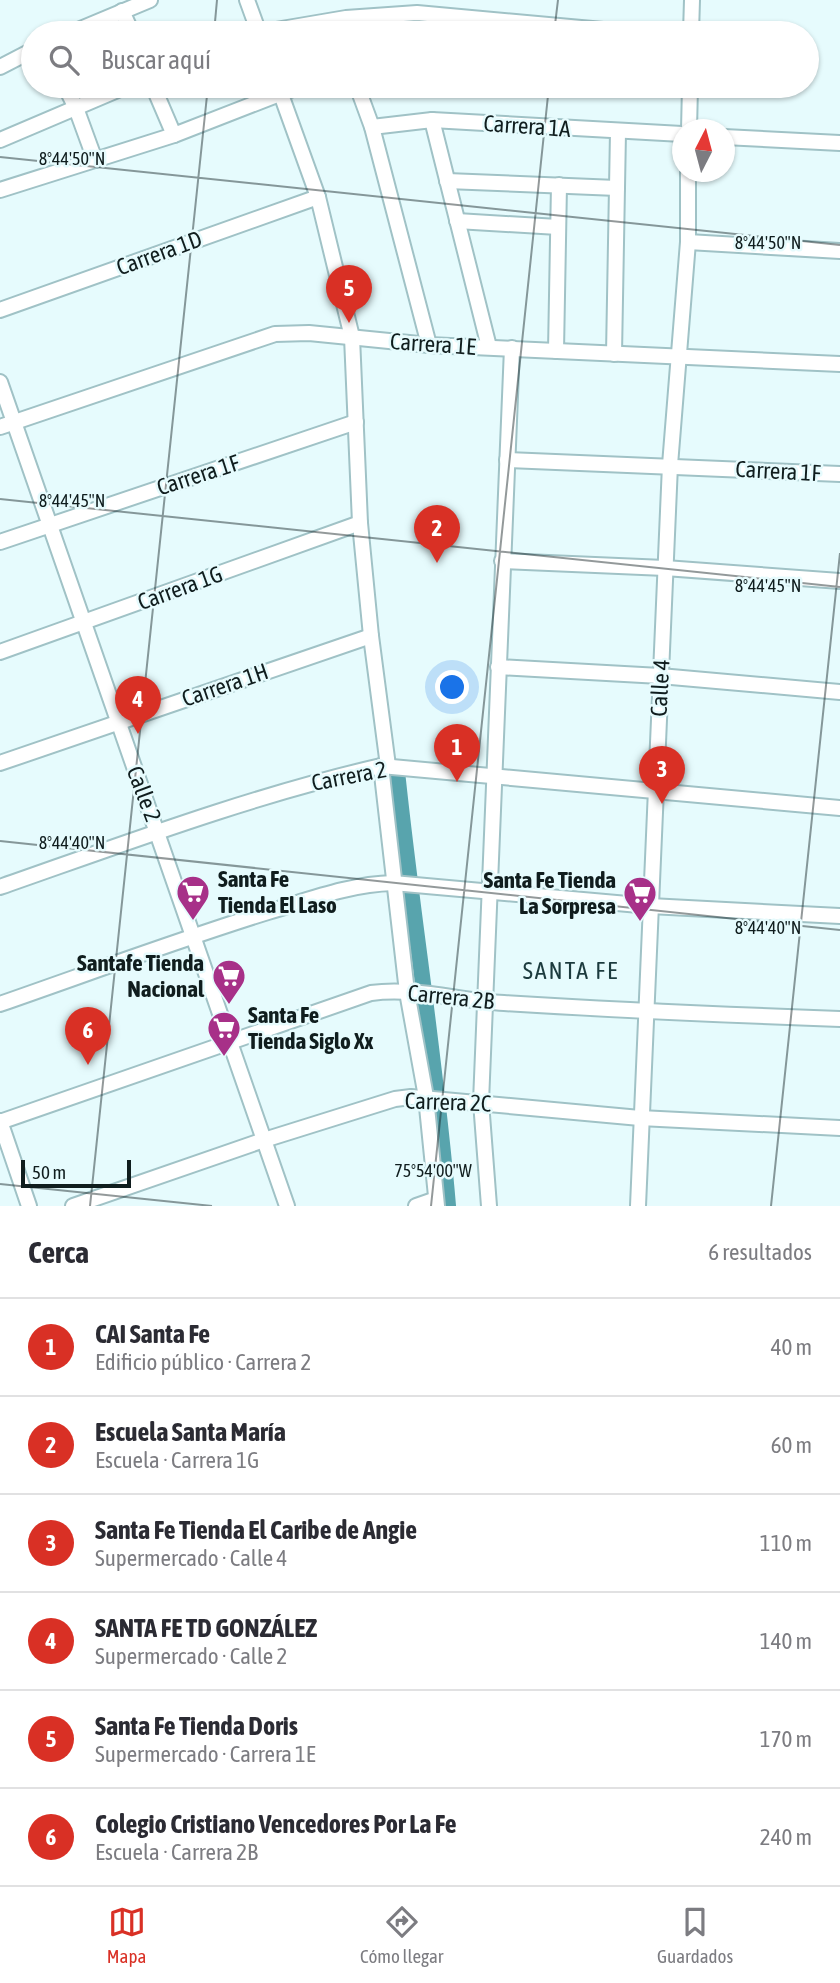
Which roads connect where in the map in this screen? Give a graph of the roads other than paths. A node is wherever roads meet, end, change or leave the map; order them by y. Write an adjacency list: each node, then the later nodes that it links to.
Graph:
1 (150, 0): 5 (street)
2 (247, 0): 8 (street)
3 (692, 0): 11 (street)
4 (433, 7): 9 (street); 10 (street)
5 (122, 11): 6 (street); 7 (street)
6 (99, 21)
7 (127, 21)
8 (255, 21)
9 (329, 21)
10 (542, 21)
11 (691, 21)
12 (21, 56): 13 (street)
13 (0, 66)
14 (71, 98): 21 (street)
15 (98, 98): 21 (street)
16 (158, 98): 27 (street)
17 (258, 98): 27 (street)
18 (282, 98): 37 (street)
19 (361, 98): 24 (street)
20 (690, 98): 22 (street)
21 (76, 107): 29 (street); 31 (street)
22 (689, 119)
23 (432, 121): 24 (street, Carrera 1A); 25 (street, Carrera 1A); 32 (street)
24 (372, 127): 44 (street)
25 (618, 132): 26 (street, Carrera 1A); 35 (street)
26 (672, 134)
27 (174, 135): 31 (street)
28 (735, 138): 30 (street)
29 (0, 140)
30 (840, 143)
31 (95, 160): 36 (street)
32 (447, 181): 34 (street); 38 (street)
33 (688, 182): 40 (street, Calle 4)
34 (559, 185): 35 (street); 39 (street)
35 (617, 188): 48 (street)
36 (0, 190)
37 (318, 197): 42 (street, Carrera 1D); 43 (street)
38 (457, 221): 39 (street); 45 (street)
39 (558, 227): 47 (street)
40 (688, 242): 41 (street); 49 (street, Calle 4)
41 (840, 251)
42 (0, 310)
43 (352, 337): 44 (street, Carrera 1E); 52 (street, Carrera 1E); 53 (street)
44 (429, 345): 45 (street, Carrera 1E)
45 (489, 347): 46 (street, Carrera 1E)
46 (512, 348): 47 (street, Carrera 1E); 55 (street)
47 (555, 351): 48 (street, Carrera 1E)
48 (614, 354): 49 (street, Carrera 1E)
49 (680, 357): 50 (street, Carrera 1E); 56 (street, Calle 4)
50 (840, 364)
51 (0, 382): 52 (street, Calle 2)
52 (15, 422): 54 (street, Carrera 1E); 59 (street, Calle 2)
53 (356, 422): 58 (street); 59 (street, Carrera 1F)
54 (0, 427)
55 (507, 460): 56 (street, Carrera 1F); 61 (street)
56 (670, 466): 57 (street, Carrera 1F); 62 (street, Calle 4)
57 (840, 474)
58 (360, 523): 64 (street, Carrera 1G); 65 (street)
59 (49, 525): 60 (street, Carrera 1F); 64 (street, Calle 2)
60 (0, 542)
61 (502, 561): 62 (street); 67 (street)
62 (665, 568): 63 (street); 68 (street, Calle 4)
63 (840, 581)
64 (85, 622): 66 (street, Carrera 1G); 70 (street, Calle 2)
65 (371, 636): 70 (street, Carrera 1H); 72 (street)
66 (0, 652)
67 (498, 667): 68 (street); 73 (street)
68 (660, 676): 69 (street); 74 (street, Calle 4)
69 (840, 692)
70 (117, 722): 71 (street, Carrera 1H); 76 (street, Calle 2)
71 (0, 763)
72 (389, 766): 73 (street, Carrera 2); 76 (street, Carrera 2); 77 (street)
73 (493, 775): 74 (street, Carrera 2); 79 (street)
74 (655, 792): 75 (street, Carrera 2); 80 (street, Calle 4)
75 (840, 808)
76 (158, 832): 78 (street, Carrera 2); 82 (street, Calle 2)
77 (396, 883): 79 (street); 82 (street); 83 (street)
78 (0, 887)
79 (490, 894): 80 (street); 84 (street)
80 (650, 906): 81 (street); 86 (street, Calle 4)
81 (840, 916)
82 (192, 936): 85 (street); 88 (street, Calle 2)
83 (410, 992): 84 (street, Carrera 2B); 88 (street, Carrera 2B); 89 (street)
84 (486, 1002): 86 (street, Carrera 2B); 90 (street)
85 (0, 1004)
86 (645, 1012): 87 (street, Carrera 2B); 91 (street, Calle 4)
87 (840, 1018)
88 (230, 1042): 92 (street, Carrera 2B); 94 (street, Calle 2)
89 (429, 1097): 90 (street, Carrera 2C); 94 (street, Carrera 2C); 95 (street)
90 (481, 1102): 91 (street, Carrera 2C); 100 (street)
91 (640, 1118): 93 (street, Carrera 2C); 101 (street, Calle 4)
92 (0, 1121): 96 (street)
93 (840, 1128)
94 (264, 1140): 97 (street, Carrera 2C); 98 (street, Calle 2)
95 (437, 1202): 99 (street)
96 (29, 1206)
97 (73, 1206)
98 (287, 1206)
99 (416, 1206)
100 (489, 1206)
101 (638, 1206)

